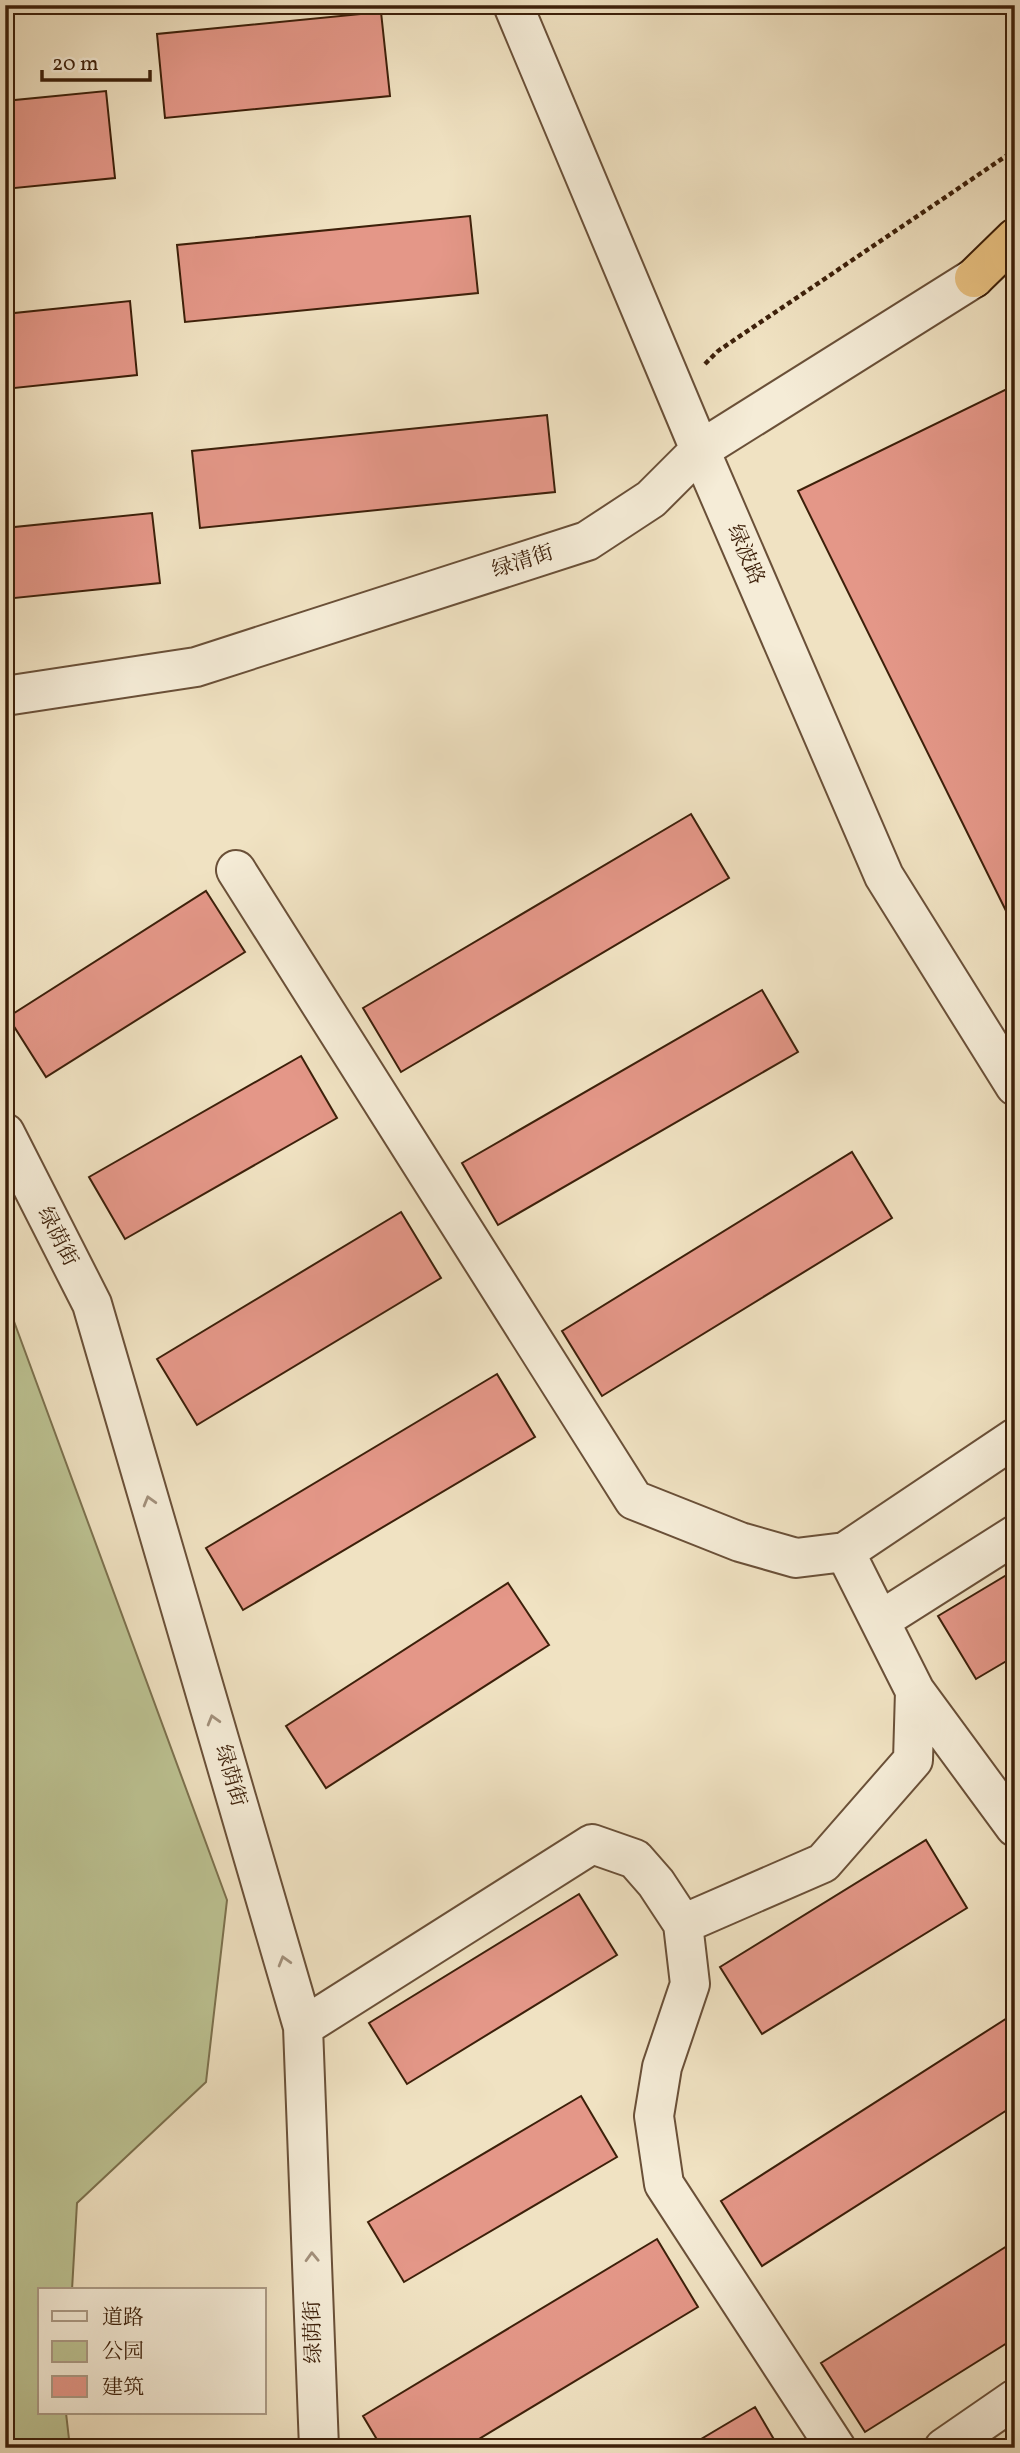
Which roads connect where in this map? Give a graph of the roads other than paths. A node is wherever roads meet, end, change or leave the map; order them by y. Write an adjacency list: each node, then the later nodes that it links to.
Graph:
1 (513, 5): 5 (street, 绿波路)
2 (1015, 238): 4 (highway)
3 (1015, 268): 4 (highway)
4 (974, 278): 5 (street, 绿清街)
5 (700, 450): 6 (street, 绿清街); 8 (street, 绿波路)
6 (5, 696)
7 (236, 870): 12 (street)
8 (1015, 1086)
9 (5, 1133): 17 (street, 绿荫街, one-way to 9)
10 (1015, 1438): 12 (street)
11 (1015, 1535): 13 (street)
12 (845, 1552): 13 (street)
13 (881, 1620): 14 (street)
14 (915, 1691): 15 (street); 16 (street)
15 (1015, 1827)
16 (683, 1924): 17 (street); 20 (street)
17 (303, 2027): 19 (street, 绿荫街, one-way to 17)
18 (1015, 2399): 21 (street)
19 (319, 2448)
20 (836, 2448)
21 (944, 2448)

